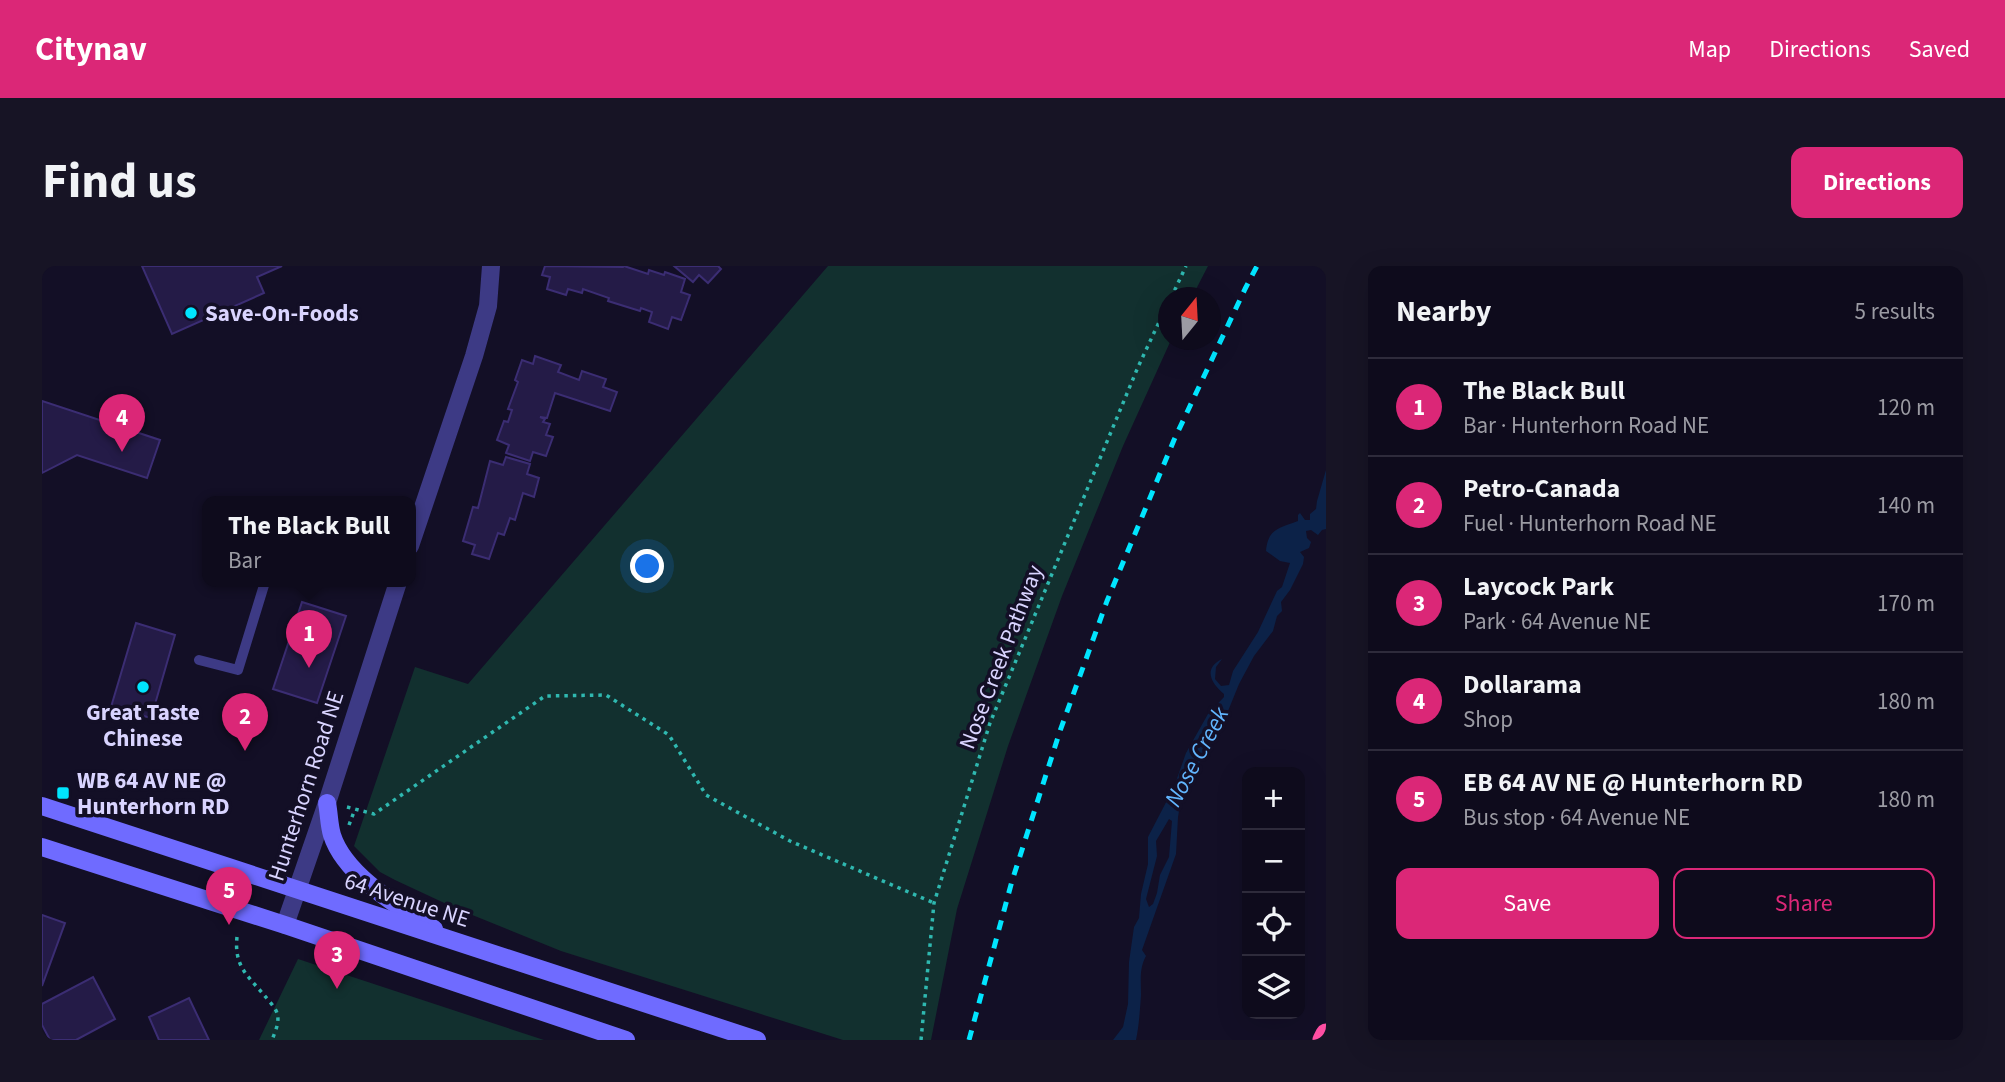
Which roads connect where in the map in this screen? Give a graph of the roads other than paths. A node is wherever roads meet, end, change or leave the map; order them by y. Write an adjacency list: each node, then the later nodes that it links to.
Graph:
1 (491, 266): 2 (street)
2 (416, 531)
3 (263, 587): 5 (lane)
4 (396, 587): 6 (street, Hunterhorn Road NE)
5 (199, 660)
6 (328, 802): 9 (street, Hunterhorn Road NE); 11 (main road)
7 (42, 806): 9 (main road, 64 Avenue NE)
8 (42, 847): 10 (main road)
9 (297, 891): 10 (street, Hunterhorn Road NE); 11 (main road, 64 Avenue NE)
10 (285, 925): 13 (main road)
11 (452, 941): 14 (main road, 64 Avenue NE)
12 (1326, 1034): 15 (highway)
13 (626, 1040)
14 (757, 1040)
15 (1323, 1040)

